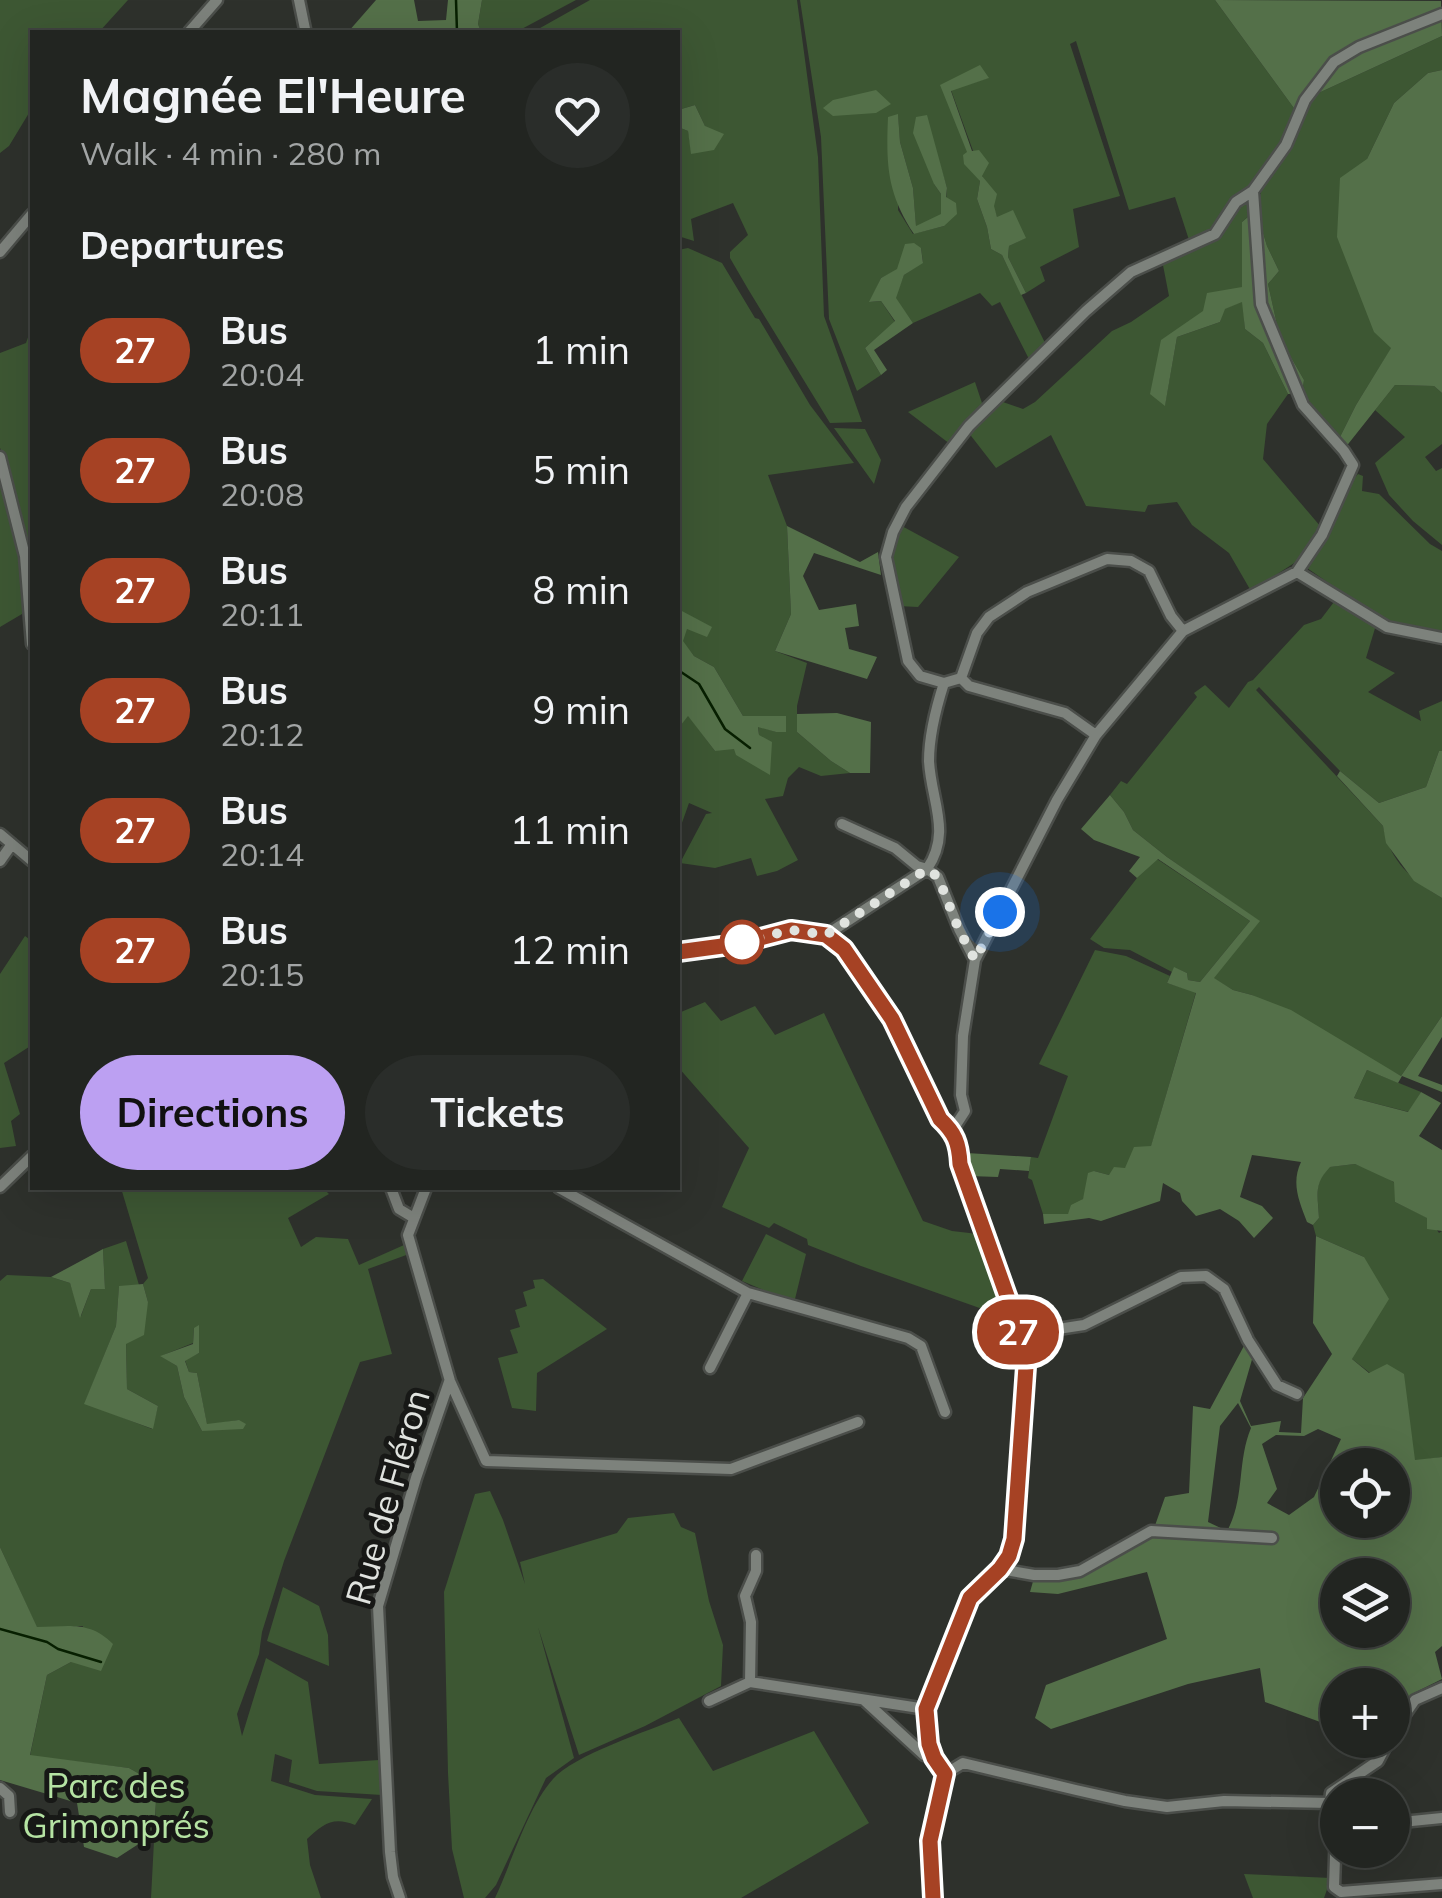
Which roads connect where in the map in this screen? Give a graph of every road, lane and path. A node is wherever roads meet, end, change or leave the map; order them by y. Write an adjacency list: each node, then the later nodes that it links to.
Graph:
1 (216, 0): 5 (street)
2 (299, 0): 4 (street)
3 (1442, 14): 6 (street)
4 (305, 29)
5 (190, 30)
6 (1253, 191): 10 (street); 15 (street)
7 (30, 216): 8 (street)
8 (0, 252)
9 (0, 457): 13 (street)
10 (1298, 572): 11 (street); 12 (street)
11 (1183, 631): 14 (street); 16 (street)
12 (1442, 638)
13 (30, 642)
14 (961, 678): 15 (street); 16 (street)
15 (944, 682): 22 (street)
16 (1096, 735): 25 (street)
17 (842, 824): 22 (street)
18 (0, 834): 19 (street)
19 (12, 844): 20 (street); 21 (street)
20 (30, 859)
21 (0, 861)
22 (927, 869): 23 (street); 25 (street)
23 (826, 935): 24 (street); 26 (street)
24 (680, 952)
25 (975, 960): 26 (street)
26 (952, 1131): 34 (street)
27 (30, 1158): 28 (street)
28 (0, 1186)
29 (391, 1190): 32 (street)
30 (425, 1190): 32 (street)
31 (563, 1190): 33 (street)
32 (414, 1218): 36 (street, Rue de Fléron)
33 (748, 1293): 35 (street); 38 (street)
34 (1020, 1335): 37 (street); 42 (street)
35 (710, 1368)
36 (450, 1381): 39 (street); 60 (street, Rue de Fléron)
37 (1297, 1394)
38 (946, 1412)
39 (858, 1422)
40 (1272, 1538): 42 (street)
41 (756, 1555): 43 (street)
42 (1000, 1569): 48 (street)
43 (750, 1682): 45 (street); 46 (street)
44 (1442, 1688): 47 (street)
45 (863, 1699): 48 (street); 49 (street)
46 (709, 1701)
47 (1410, 1707)
48 (926, 1709): 49 (street)
49 (934, 1758): 51 (street)
50 (1379, 1758): 52 (street)
51 (945, 1774): 54 (street); 61 (street)
52 (1352, 1778)
53 (0, 1788): 55 (street)
54 (1320, 1804)
55 (10, 1812)
56 (1442, 1818): 57 (street)
57 (1410, 1822)
58 (1335, 1868): 59 (street)
59 (1442, 1884)
60 (400, 1898)
61 (933, 1898)

